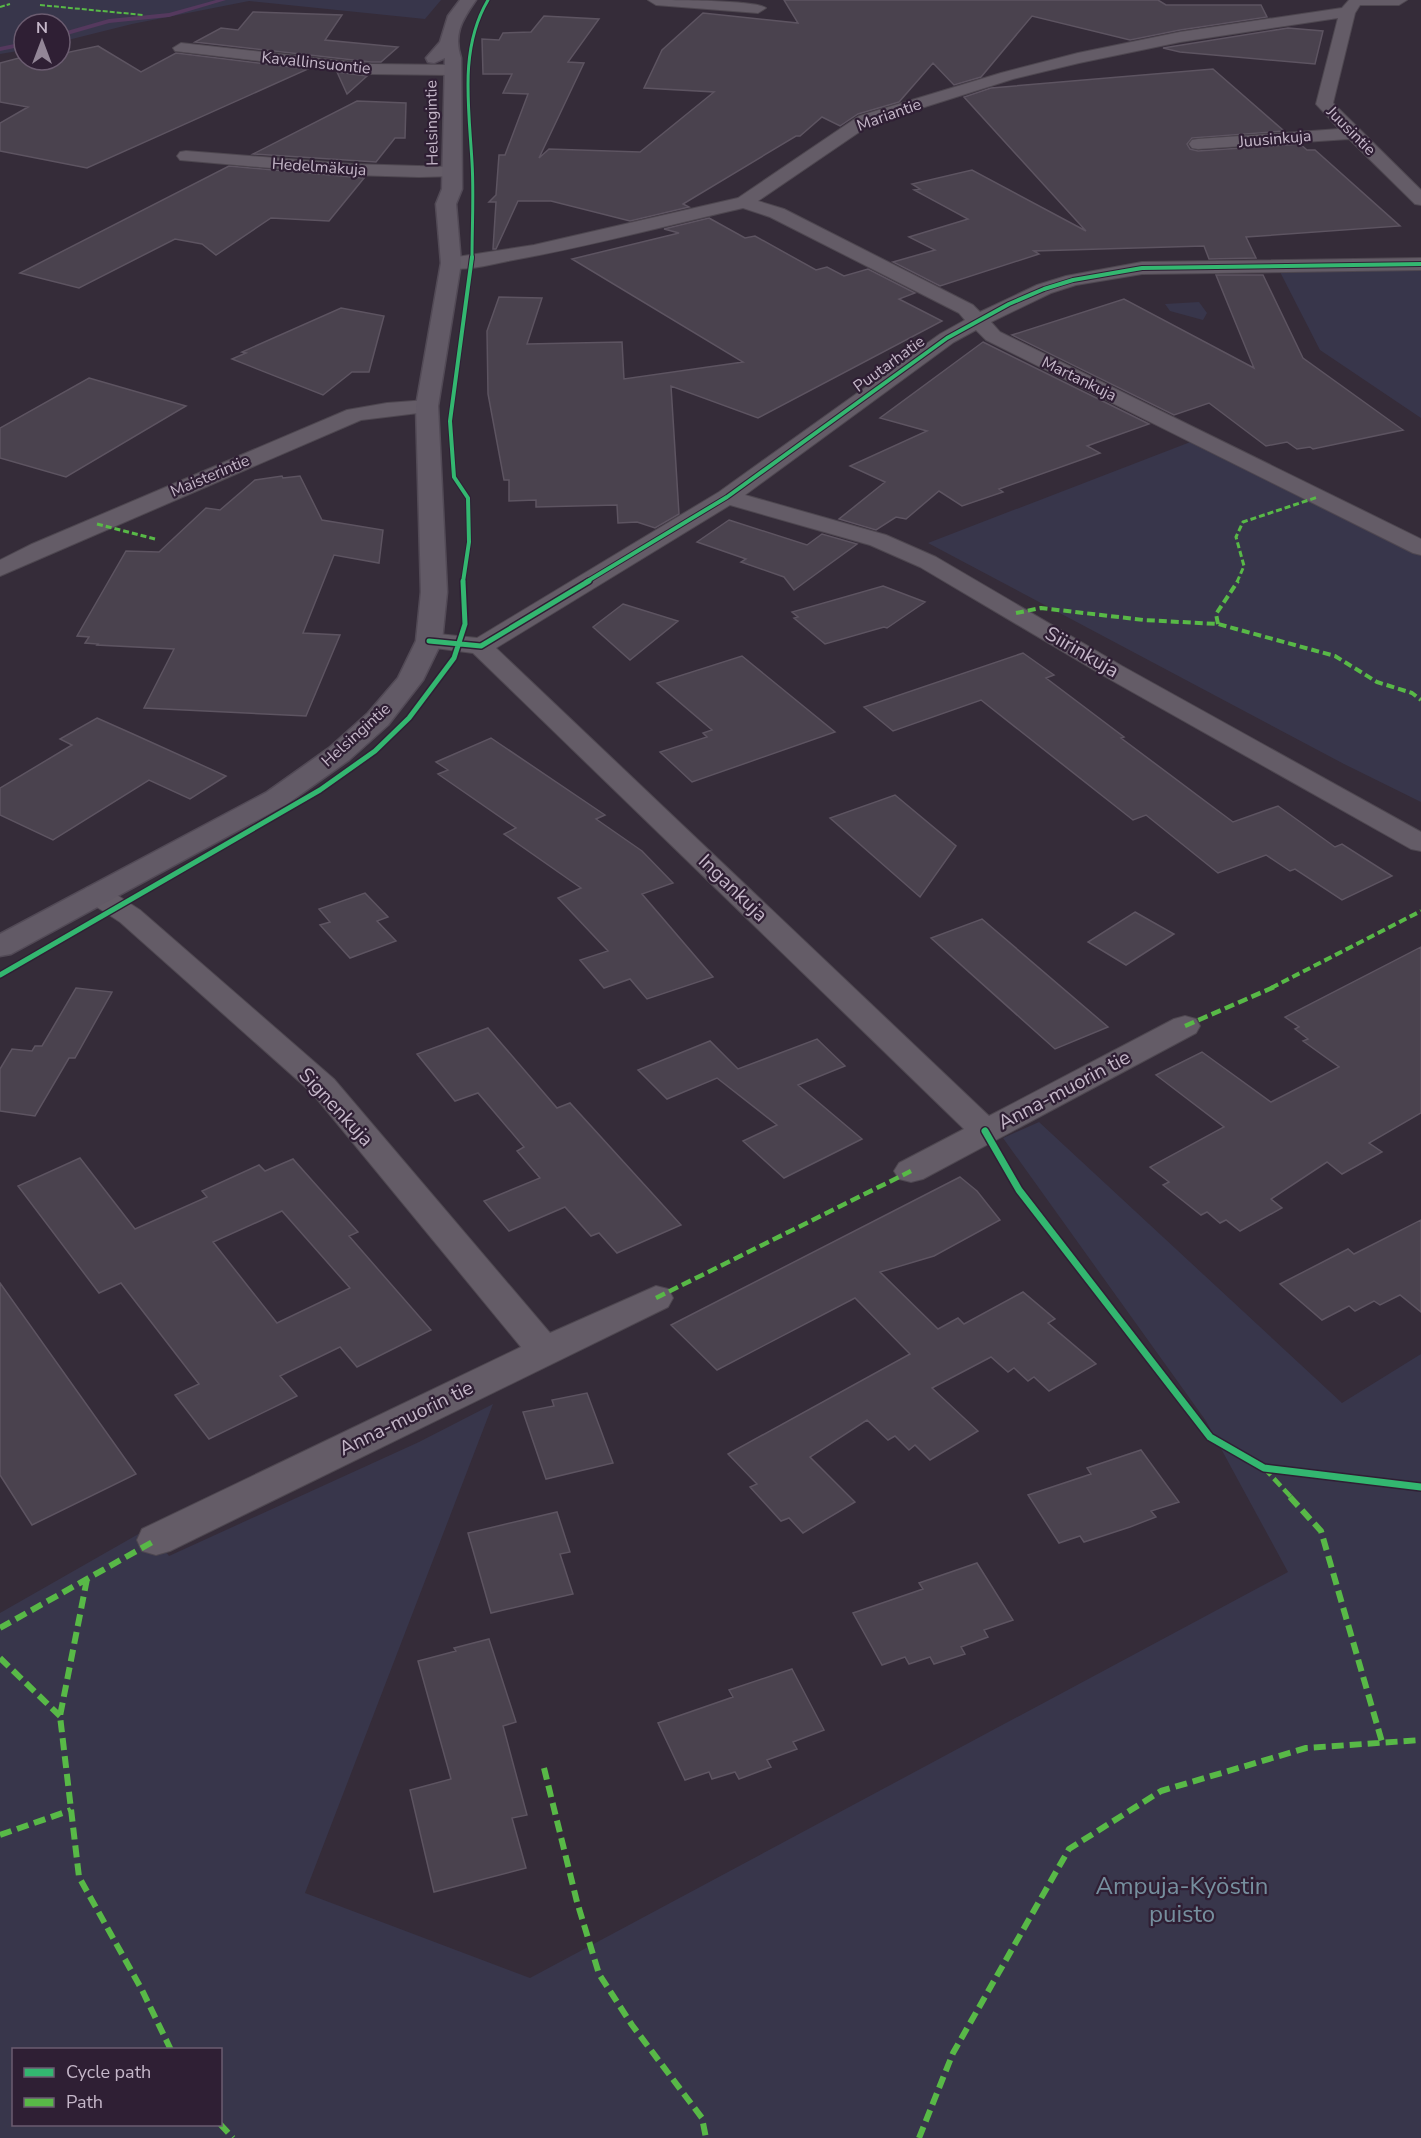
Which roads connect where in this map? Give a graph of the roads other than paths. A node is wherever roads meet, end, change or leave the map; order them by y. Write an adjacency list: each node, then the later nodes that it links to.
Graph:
1 (468, 0): 6 (main road, Helsingintie)
2 (656, 0): 5 (street)
3 (1399, 0): 4 (street, Mariantie)
4 (1353, 4): 11 (street, Juusintie); 18 (street, Mariantie)
5 (758, 8)
6 (448, 43): 8 (main road, Helsingintie); 9 (main road, Helsingintie)
7 (181, 48): 8 (street, Kavallinsuontie)
8 (431, 70): 9 (street, Kavallinsuontie); 10 (main road, Helsingintie)
9 (451, 70): 16 (main road, Helsingintie)
10 (431, 93)
11 (1353, 133): 12 (street, Juusinkuja); 17 (street, Juusintie)
12 (1198, 144)
13 (432, 150): 15 (main road, Helsingintie)
14 (186, 156): 15 (street, Hedelmäkuja)
15 (432, 172): 16 (street, Hedelmäkuja); 19 (main road, Helsingintie)
16 (452, 172): 19 (main road, Helsingintie)
17 (1421, 200)
18 (744, 202): 20 (street, Mariantie); 22 (street, Martankuja)
19 (446, 204): 20 (main road, Helsingintie)
20 (451, 263): 23 (main road, Helsingintie)
21 (1421, 264): 22 (street, Puutarhatie)
22 (977, 321): 24 (street, Puutarhatie); 25 (street, Martankuja)
23 (427, 406): 26 (street, Maisterintie); 27 (main road, Helsingintie)
24 (727, 496): 28 (street, Puutarhatie); 29 (street, Siirinkuja)
25 (1421, 548)
26 (0, 569)
27 (429, 641): 28 (street); 30 (main road, Helsingintie)
28 (481, 646): 33 (street, Ingankuja)
29 (1421, 843)
30 (96, 894): 31 (main road, Helsingintie); 36 (street, Signenkuja)
31 (0, 947)
32 (1185, 1026): 33 (street, Anna-muorin tie)
33 (985, 1131): 34 (street, Anna-muorin tie)
34 (911, 1171)
35 (656, 1298): 36 (street, Anna-muorin tie)
36 (545, 1351): 37 (street, Anna-muorin tie)
37 (156, 1540)

